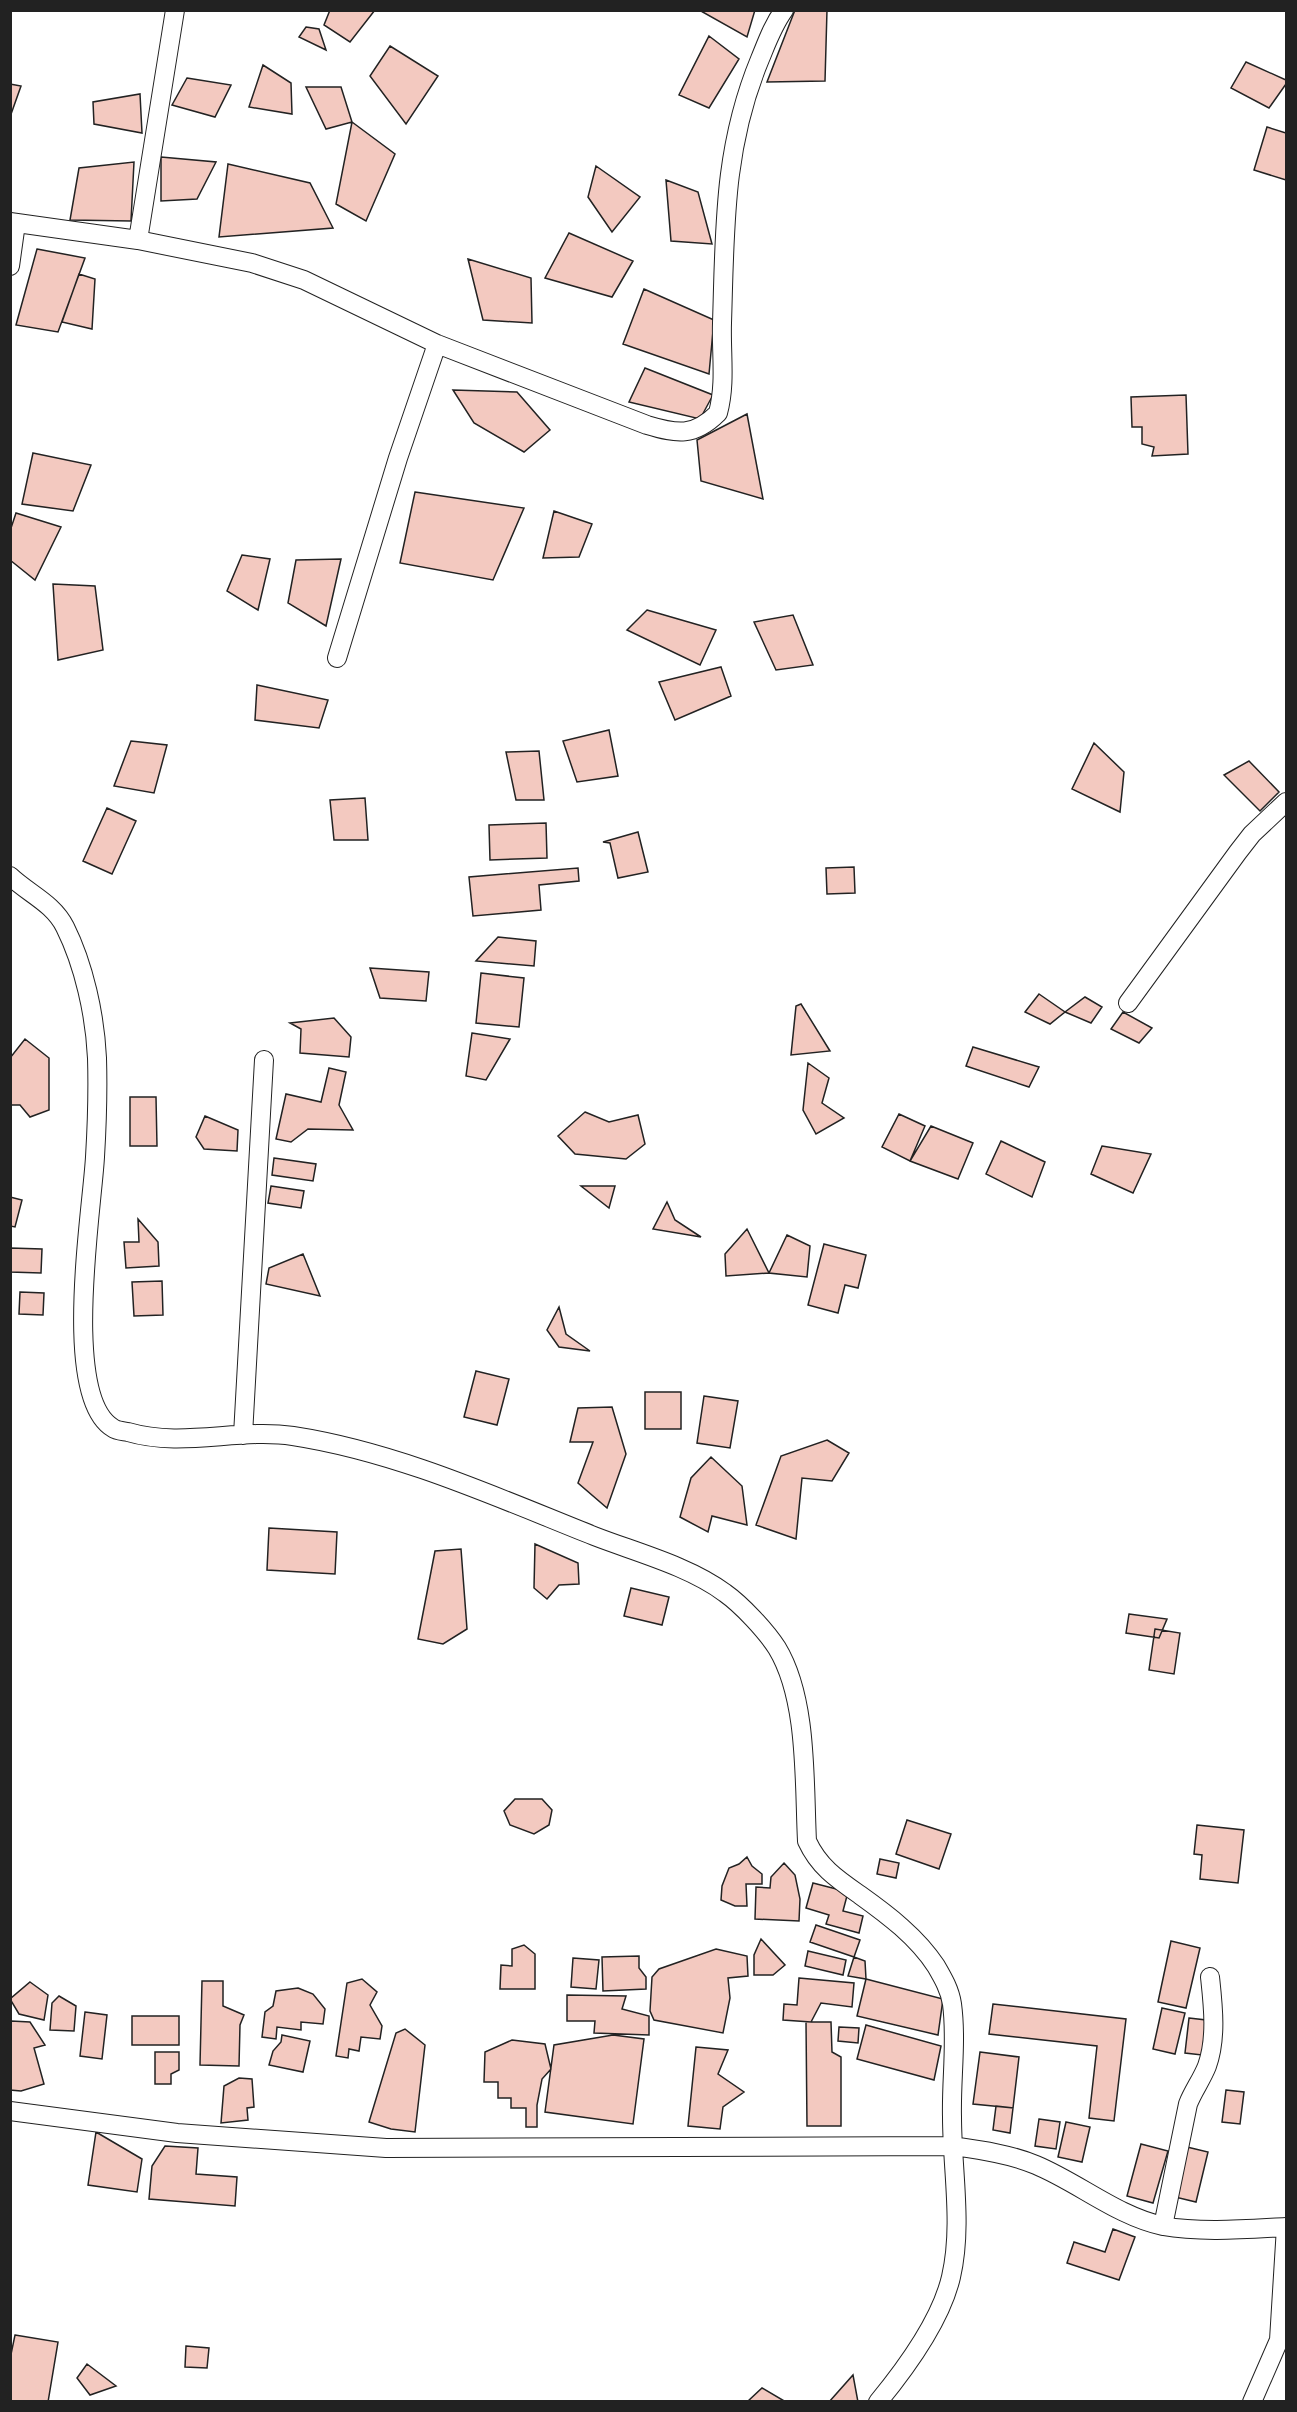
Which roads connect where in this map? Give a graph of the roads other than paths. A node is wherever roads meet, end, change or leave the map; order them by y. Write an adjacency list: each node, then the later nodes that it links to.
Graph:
1 (175, 10): 4 (street)
2 (784, 10): 6 (street)
3 (14, 223): 4 (street); 5 (street)
4 (138, 240): 6 (street)
5 (10, 266)
6 (437, 344): 7 (street)
7 (337, 658)
8 (1287, 802): 10 (street)
9 (10, 876): 12 (street)
10 (1128, 1003)
11 (264, 1060): 12 (street)
12 (243, 1435): 15 (street)
13 (1210, 1977): 16 (street)
14 (10, 2111): 15 (street)
15 (952, 2146): 16 (street); 18 (street)
16 (1163, 2226): 17 (street)
17 (1286, 2227): 19 (street)
18 (878, 2402)
19 (1252, 2402)

